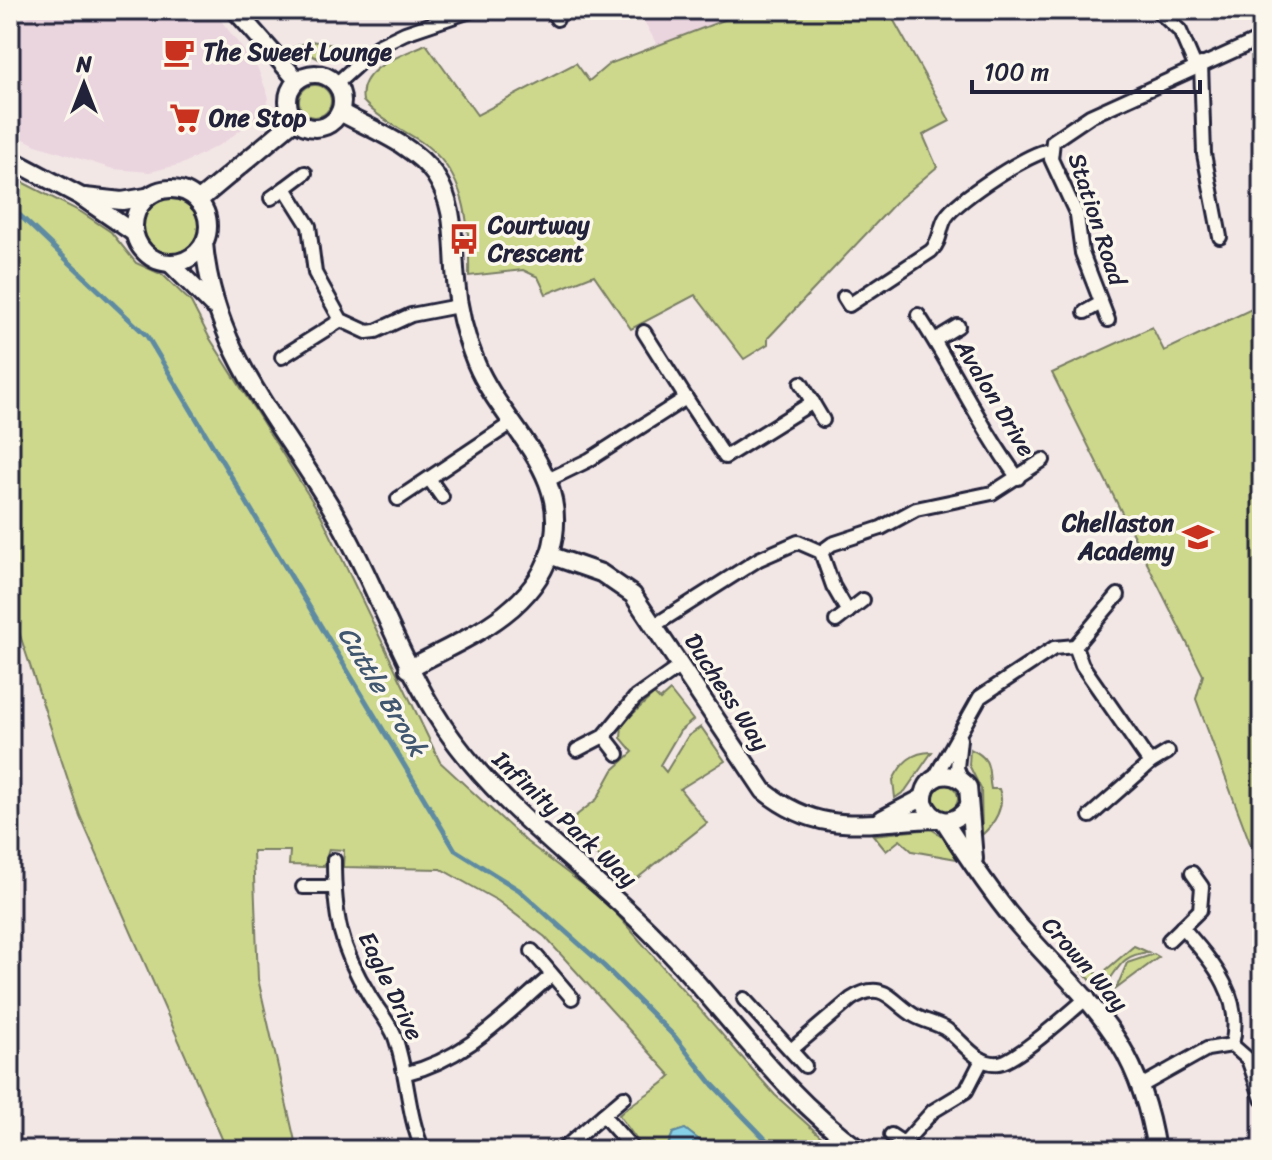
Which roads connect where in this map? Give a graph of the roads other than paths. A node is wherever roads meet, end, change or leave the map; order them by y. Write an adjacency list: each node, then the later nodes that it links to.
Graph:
1 (235, 10): 6 (street)
2 (473, 10): 7 (street)
3 (1157, 10): 5 (street)
4 (1262, 38): 5 (street, Station Road)
5 (1198, 65): 10 (street, Station Road); 19 (street)
6 (297, 80): 7 (street); 9 (street)
7 (336, 84): 8 (street)
8 (340, 112): 9 (street); 25 (street)
9 (295, 120): 17 (street)
10 (1051, 150): 22 (street); 23 (street, Station Road)
11 (10, 159): 14 (street)
12 (305, 173): 13 (street)
13 (285, 188): 16 (street); 28 (street)
14 (80, 196): 15 (street); 18 (street)
15 (146, 197): 17 (street); 18 (street)
16 (271, 198)
17 (198, 201): 20 (street)
18 (134, 233): 21 (street)
19 (1220, 237)
20 (204, 243): 21 (street); 24 (street, Infinity Park Way)
21 (170, 263): 24 (street, Infinity Park Way)
22 (844, 297)
23 (1101, 303): 26 (street, Station Road); 29 (street, Station Road)
24 (213, 306): 54 (street, Infinity Park Way)
25 (458, 306): 28 (street); 38 (street)
26 (1085, 312)
27 (918, 315): 32 (street, Avalon Drive)
28 (341, 320): 33 (street)
29 (1108, 320)
30 (958, 326): 32 (street, Avalon Drive)
31 (644, 332): 35 (street)
32 (935, 340): 40 (street, Avalon Drive)
33 (282, 357)
34 (801, 383): 36 (street)
35 (686, 398): 36 (street); 41 (street)
36 (813, 402): 37 (street)
37 (823, 420)
38 (513, 422): 41 (street); 42 (street)
39 (1043, 460): 40 (street, Avalon Drive)
40 (1018, 478): 45 (street, Avalon Drive)
41 (550, 479): 46 (street)
42 (430, 480): 43 (street); 44 (street)
43 (442, 497)
44 (398, 499)
45 (821, 552): 49 (street); 51 (street)
46 (549, 555): 51 (street, Duchess Way); 54 (street)
47 (1118, 595): 52 (street)
48 (863, 600): 49 (street)
49 (848, 612): 50 (street)
50 (836, 621)
51 (655, 625): 53 (street, Duchess Way)
52 (1075, 646): 56 (street, Crown Way); 60 (street)
53 (679, 667): 55 (street); 67 (street, Duchess Way)
54 (408, 669): 94 (street, Infinity Park Way)
55 (604, 736): 57 (street); 59 (street)
56 (960, 736): 61 (street, Crown Way); 62 (street, Crown Way)
57 (577, 750)
58 (1168, 752): 60 (street)
59 (618, 754)
60 (1150, 763): 65 (street)
61 (935, 777): 62 (street); 63 (street, Crown Way)
62 (961, 779): 64 (street, Crown Way)
63 (924, 797): 66 (street, Crown Way); 67 (street, Duchess Way)
64 (968, 807): 66 (street); 69 (street, Crown Way)
65 (1090, 816)
66 (941, 820): 67 (street, Duchess Way); 69 (street, Crown Way)
67 (877, 821)
68 (334, 860): 72 (street, Eagle Drive)
69 (975, 864): 77 (street, Crown Way)
70 (1192, 873): 73 (street)
71 (303, 887): 72 (street)
72 (334, 887): 84 (street, Eagle Drive)
73 (1182, 927): 74 (street); 80 (street)
74 (1169, 940)
75 (532, 951): 76 (street)
76 (552, 975): 78 (street); 84 (street)
77 (1088, 997): 82 (street); 85 (street, Crown Way)
78 (572, 998)
79 (744, 999): 81 (street)
80 (1232, 1045): 85 (street); 87 (street)
81 (791, 1050): 82 (street); 83 (street)
82 (982, 1060): 90 (street)
83 (805, 1066)
84 (407, 1073): 92 (street, Eagle Drive)
85 (1141, 1086): 95 (street, Crown Way)
86 (624, 1097): 88 (street)
87 (1262, 1099)
88 (603, 1115): 91 (street); 93 (street)
89 (891, 1135): 90 (street)
90 (909, 1147)
91 (632, 1148)
92 (423, 1150)
93 (562, 1150)
94 (860, 1150)
95 (1156, 1150)

